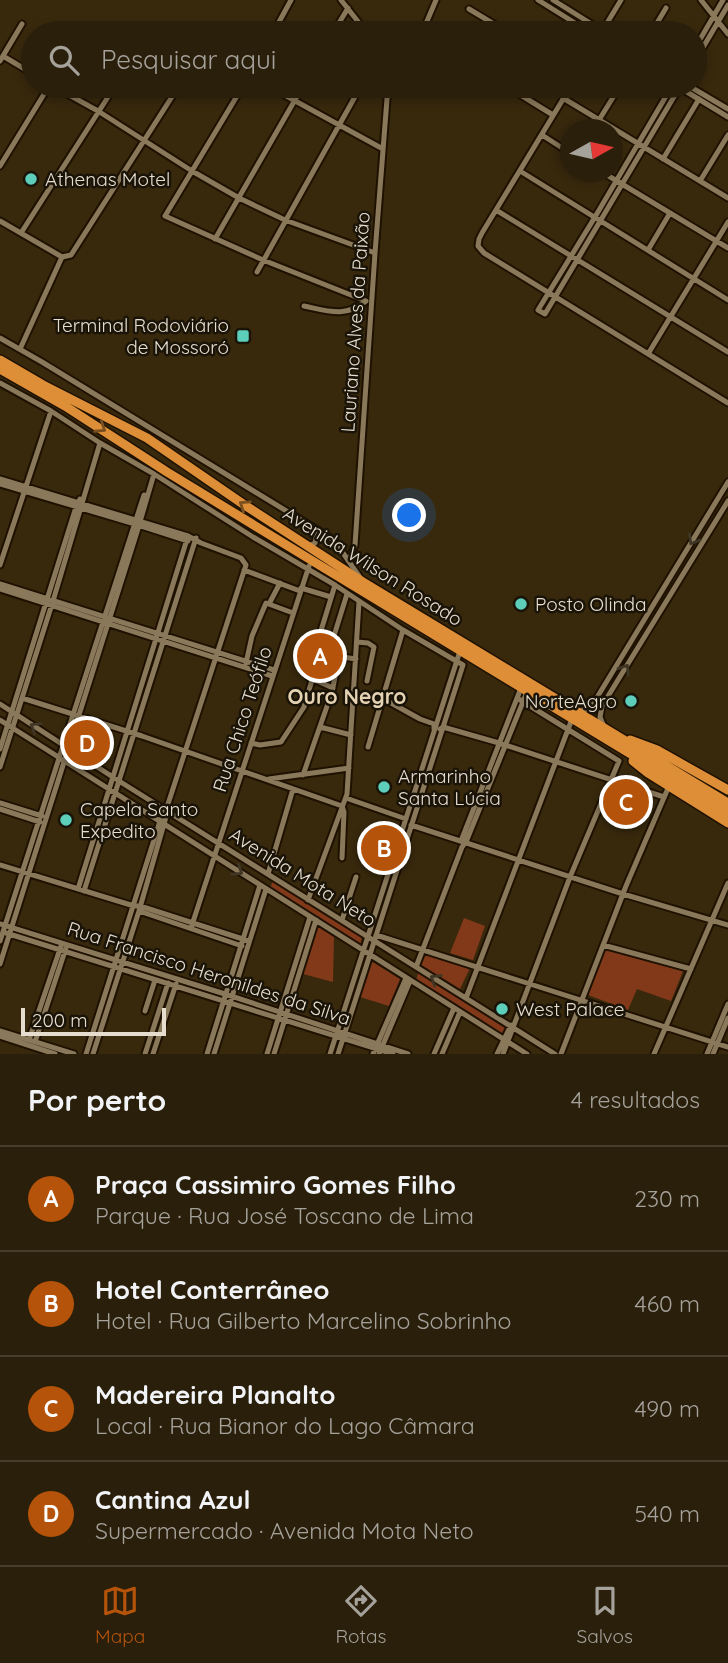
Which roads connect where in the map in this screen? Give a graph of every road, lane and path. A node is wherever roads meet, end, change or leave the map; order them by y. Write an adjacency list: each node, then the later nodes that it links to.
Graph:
1 (291, 0): 17 (street)
2 (341, 0): 11 (street)
3 (436, 0): 20 (street)
4 (538, 0): 15 (street)
5 (553, 0): 12 (street)
6 (570, 0): 12 (street)
7 (621, 0): 24 (street)
8 (701, 0): 16 (street)
9 (723, 0): 16 (street)
10 (728, 5): 26 (street)
11 (348, 8): 18 (street); 19 (street)
12 (566, 8): 15 (street); 23 (street)
13 (667, 8): 25 (street)
14 (469, 9): 21 (street)
15 (562, 15): 22 (street)
16 (713, 16): 26 (street); 28 (street)
17 (280, 21)
18 (340, 21)
19 (358, 21)
20 (427, 21)
21 (489, 21)
22 (572, 21)
23 (586, 21)
24 (609, 21)
25 (659, 21)
26 (718, 21): 29 (street); 30 (street)
27 (21, 26): 31 (street)
28 (707, 27)
29 (728, 34)
30 (707, 40)
31 (1, 57): 32 (street)
32 (21, 68)
33 (43, 98): 63 (street)
34 (74, 98): 49 (street)
35 (107, 98): 49 (street)
36 (171, 98): 58 (street)
37 (236, 98): 65 (street)
38 (291, 98): 47 (street)
39 (354, 98): 54 (street)
40 (387, 98): 61 (street, Lauriano Alves da Paixão)
41 (525, 98): 50 (street)
42 (613, 98): 53 (street)
43 (673, 98): 60 (street)
44 (704, 98): 48 (street)
45 (563, 99): 50 (street); 52 (street)
46 (699, 99): 51 (street); 62 (street)
47 (295, 100): 54 (street); 69 (street)
48 (728, 109)
49 (98, 111): 58 (street); 77 (street)
50 (553, 115): 55 (street)
51 (728, 117)
52 (597, 119)
53 (600, 119)
54 (338, 124): 61 (street); 74 (street)
55 (542, 135): 59 (street); 64 (street)
56 (623, 135): 60 (street)
57 (728, 135): 67 (street)
58 (145, 141): 65 (street); 84 (street)
59 (560, 146)
60 (641, 146): 62 (street); 66 (street)
61 (383, 149): 82 (street, Lauriano Alves da Paixão)
62 (663, 159): 67 (street)
63 (0, 166)
64 (520, 171): 71 (street); 73 (street)
65 (192, 172): 69 (street); 78 (street)
66 (623, 175)
67 (700, 181): 70 (street)
68 (619, 182): 72 (street); 73 (street)
69 (239, 198): 74 (street); 78 (street)
70 (728, 198)
71 (496, 210): 83 (street); 89 (street)
72 (670, 213): 79 (street); 81 (street)
73 (598, 219): 81 (street); 83 (street); 86 (street)
74 (285, 220): 82 (street); 85 (street)
75 (0, 221): 77 (street)
76 (728, 222): 79 (street)
77 (21, 233): 84 (street)
78 (215, 239): 85 (street)
79 (717, 242): 80 (street); 88 (street)
80 (728, 248)
81 (648, 250): 88 (street)
82 (375, 253): 119 (street, Lauriano Alves da Paixão)
83 (571, 255): 86 (street); 89 (street)
84 (61, 257): 95 (street)
85 (263, 260): 87 (street); 92 (street)
86 (578, 260): 90 (street); 93 (street)
87 (257, 272)
88 (694, 279): 91 (street); 93 (street)
89 (548, 293): 90 (street); 90 (street)
90 (555, 298): 97 (street)
91 (728, 300)
92 (304, 306)
93 (671, 317): 96 (street); 97 (street)
94 (0, 338): 95 (street)
95 (20, 349): 115 (street)
96 (728, 352)
97 (648, 354): 101 (street)
98 (0, 360): 103 (highway, Avenida Wilson Rosado)
99 (0, 369): 105 (highway, Avenida Wilson Rosado, one-way to 105)
100 (0, 383): 102 (street)
101 (728, 402)
102 (51, 411): 104 (street); 111 (street)
103 (147, 438): 105 (highway); 106 (highway, Avenida Wilson Rosado)
104 (100, 443): 108 (street); 113 (street)
105 (139, 453): 107 (highway, Avenida Wilson Rosado)
106 (176, 457): 107 (highway); 118 (highway, Avenida Wilson Rosado, one-way to 106)
107 (167, 472): 120 (highway, Avenida Wilson Rosado)
108 (153, 473): 114 (street); 120 (street)
109 (0, 481): 111 (street)
110 (728, 482): 123 (street, one-way to 123)
111 (25, 489): 113 (street); 121 (street)
112 (728, 500): 131 (street)
113 (80, 503): 114 (street); 133 (street)
114 (138, 522): 116 (street); 138 (street)
115 (316, 529): 118 (street); 119 (street)
116 (188, 538): 117 (street); 141 (street)
117 (197, 541): 122 (street); 141 (street)
118 (307, 546): 124 (highway, Avenida Wilson Rosado)
119 (349, 560): 124 (street)
120 (309, 564): 127 (street); 129 (street, Rua Chico Teófilo); 145 (highway, Avenida Wilson Rosado)
121 (0, 565)
122 (244, 570): 125 (street); 147 (street)
123 (670, 580): 131 (street); 137 (street)
124 (363, 582): 162 (highway, Avenida Wilson Rosado)
125 (280, 583): 129 (street); 135 (street)
126 (0, 584): 133 (street)
127 (335, 585): 130 (street); 132 (street)
128 (0, 589): 133 (street)
129 (300, 590): 132 (street); 136 (street, Rua Chico Teófilo)
130 (347, 594): 134 (street); 146 (street)
131 (670, 596): 142 (street)
132 (331, 597): 154 (street)
133 (49, 602): 138 (street); 157 (street); 160 (street)
134 (359, 602): 139 (street); 143 (street)
135 (269, 604): 136 (street); 151 (street)
136 (293, 613): 152 (street, Rua Chico Teófilo)
137 (647, 616): 142 (street); 162 (street)
138 (106, 620): 141 (street); 161 (street)
139 (403, 630): 150 (street); 158 (street)
140 (370, 634): 144 (street)
141 (160, 637): 147 (street); 169 (street)
142 (643, 640): 168 (street, one-way to 142)
143 (357, 642): 144 (street); 149 (street)
144 (368, 643): 153 (street)
145 (460, 650): 150 (street); 156 (highway, Avenida Wilson Rosado)
146 (328, 654): 148 (street); 154 (street)
147 (216, 655): 151 (street); 178 (street)
148 (339, 657): 149 (street); 155 (street)
149 (356, 659): 153 (street)
150 (460, 664): 166 (street); 170 (street)
151 (246, 665): 152 (street)
152 (273, 673): 173 (street, Rua Chico Teófilo)
153 (355, 674): 171 (street)
154 (314, 680): 155 (street); 173 (street)
155 (333, 688): 165 (street)
156 (522, 695): 162 (highway, Avenida Wilson Rosado); 167 (street); 174 (street)
157 (22, 698): 160 (street); 161 (street)
158 (382, 698): 170 (street); 176 (street)
159 (0, 704): 160 (street, Avenida Mota Neto)
160 (14, 713): 164 (street); 175 (street, Avenida Mota Neto, one-way to 160)
161 (76, 715): 169 (street); 175 (street)
162 (575, 715): 167 (street); 168 (highway, Avenida Wilson Rosado); 172 (highway, Avenida Wilson Rosado)
163 (0, 720): 164 (street, Avenida Mota Neto)
164 (10, 727): 177 (street); 180 (street, Avenida Mota Neto); 182 (street)
165 (320, 727): 171 (street); 185 (street)
166 (443, 727): 170 (street); 174 (street); 193 (street)
167 (569, 729): 181 (street); 188 (street)
168 (606, 729): 172 (highway, Avenida Wilson Rosado)
169 (131, 732): 178 (street); 186 (street)
170 (434, 732): 193 (street)
171 (351, 735): 183 (street)
172 (614, 739): 179 (highway, Avenida Wilson Rosado); 189 (highway); 191 (highway)
173 (251, 743): 184 (street, Rua Chico Teófilo)
174 (502, 744): 181 (street); 207 (street)
175 (66, 746): 180 (street); 186 (street, Avenida Mota Neto)
176 (368, 747)
177 (0, 749)
178 (185, 751): 184 (street); 200 (street)
179 (638, 753): 197 (highway, Avenida Wilson Rosado); 201 (highway, Avenida Wilson Rosado)
180 (61, 759): 192 (street, Avenida Mota Neto); 202 (street)
181 (556, 762): 188 (street); 210 (street)
182 (0, 766)
183 (349, 768): 185 (street); 195 (street)
184 (242, 770): 187 (street); 206 (street, Rua Chico Teófilo)
185 (303, 775): 187 (street)
186 (116, 780): 192 (street); 200 (street, Avenida Mota Neto)
187 (267, 780): 190 (street)
188 (611, 780): 194 (street); 215 (street)
189 (669, 786): 194 (street); 205 (highway)
190 (293, 789): 198 (street); 213 (street)
191 (728, 790)
192 (112, 791): 204 (street, Avenida Mota Neto); 219 (street)
193 (419, 791): 203 (street)
194 (664, 797): 220 (street)
195 (346, 798): 198 (street); 203 (street)
196 (0, 803): 202 (street)
197 (728, 803)
198 (342, 806): 209 (street); 221 (street)
199 (0, 808): 202 (street)
200 (167, 808): 204 (street); 206 (street, Avenida Mota Neto)
201 (728, 813)
202 (42, 819): 212 (street)
203 (408, 822): 207 (street); 229 (street)
204 (162, 823): 208 (street, Avenida Mota Neto); 222 (street)
205 (728, 823)
206 (218, 843): 208 (street, Rua Chico Teófilo); 213 (street, Avenida Mota Neto)
207 (463, 843): 210 (street); 234 (street)
208 (214, 856): 217 (street, Avenida Mota Neto, one-way to 217); 227 (street, Rua Chico Teófilo)
209 (342, 858)
210 (519, 860): 215 (street); 239 (street)
211 (0, 865): 212 (street)
212 (25, 873): 219 (street); 228 (street)
213 (268, 874): 221 (street, Avenida Mota Neto)
214 (356, 877): 224 (street)
215 (570, 877): 220 (street); 245 (street)
216 (728, 883): 225 (street)
217 (260, 885): 218 (street, Avenida Mota Neto); 231 (street)
218 (266, 889): 223 (street, Avenida Mota Neto); 231 (street)
219 (81, 890): 222 (street)
220 (623, 894): 225 (street); 232 (street)
221 (308, 900): 224 (street, Avenida Mota Neto)
222 (138, 908): 227 (street); 237 (street)
223 (313, 919): 235 (street, Avenida Mota Neto); 252 (street)
224 (342, 920): 229 (street, Avenida Mota Neto)
225 (712, 921): 226 (street); 240 (street)
226 (728, 925)
227 (192, 926): 231 (street)
228 (5, 929): 230 (street); 233 (street, Rua Francisco Heronildes da Silva); 236 (street)
229 (373, 937): 234 (street); 235 (street); 238 (street, Avenida Mota Neto)
230 (0, 941)
231 (245, 943): 247 (street)
232 (603, 945): 240 (street); 248 (street)
233 (63, 947): 237 (street, Rua Francisco Heronildes da Silva); 259 (street)
234 (422, 950): 238 (street); 239 (street)
235 (367, 952): 241 (street, Avenida Mota Neto); 257 (street)
236 (0, 964)
237 (118, 965): 242 (street, Rua Francisco Heronildes da Silva); 243 (street, Rua Francisco Heronildes da Silva); 266 (street); 267 (street)
238 (416, 967): 246 (street, Avenida Mota Neto, one-way to 238)
239 (478, 967): 245 (street); 246 (street)
240 (691, 968): 255 (street)
241 (408, 979): 250 (street, Avenida Mota Neto); 263 (street)
242 (155, 980): 243 (street, Rua Francisco Heronildes da Silva); 251 (street)
243 (169, 981): 244 (street, Rua Francisco Heronildes da Silva); 268 (street)
244 (176, 983): 247 (street, Rua Francisco Heronildes da Silva); 269 (street)
245 (530, 984): 248 (street); 254 (street)
246 (466, 998): 254 (street, Avenida Mota Neto)
247 (228, 999): 252 (street, Rua Francisco Heronildes da Silva); 270 (street); 271 (street)
248 (582, 1001): 255 (street); 284 (street)
249 (728, 1004): 261 (street)
250 (457, 1010): 260 (street, Avenida Mota Neto); 278 (street); 279 (street)
251 (145, 1011)
252 (282, 1016): 257 (street, Rua Francisco Heronildes da Silva); 272 (street); 273 (street)
253 (728, 1018): 261 (street)
254 (512, 1026): 260 (street); 283 (street, Avenida Mota Neto)
255 (665, 1027): 261 (street); 285 (street)
256 (0, 1031): 259 (street)
257 (341, 1034): 263 (street, Rua Francisco Heronildes da Silva); 274 (street); 275 (street)
258 (0, 1036): 264 (street)
259 (32, 1041): 265 (street)
260 (506, 1041): 280 (street); 281 (street); 282 (street, Avenida Mota Neto)
261 (715, 1043): 262 (street); 286 (street); 287 (street)
262 (728, 1048)
263 (379, 1049): 276 (street, Rua Francisco Heronildes da Silva); 277 (street, Rua Francisco Heronildes da Silva)
264 (55, 1054)
265 (74, 1054)
266 (86, 1054)
267 (93, 1054)
268 (145, 1054)
269 (153, 1054)
270 (207, 1054)
271 (214, 1054)
272 (267, 1054)
273 (274, 1054)
274 (330, 1054)
275 (338, 1054)
276 (393, 1054)
277 (408, 1054)
278 (435, 1054)
279 (442, 1054)
280 (498, 1054)
281 (503, 1054)
282 (527, 1054)
283 (555, 1054)
284 (561, 1054)
285 (654, 1054)
286 (707, 1054)
287 (713, 1054)

